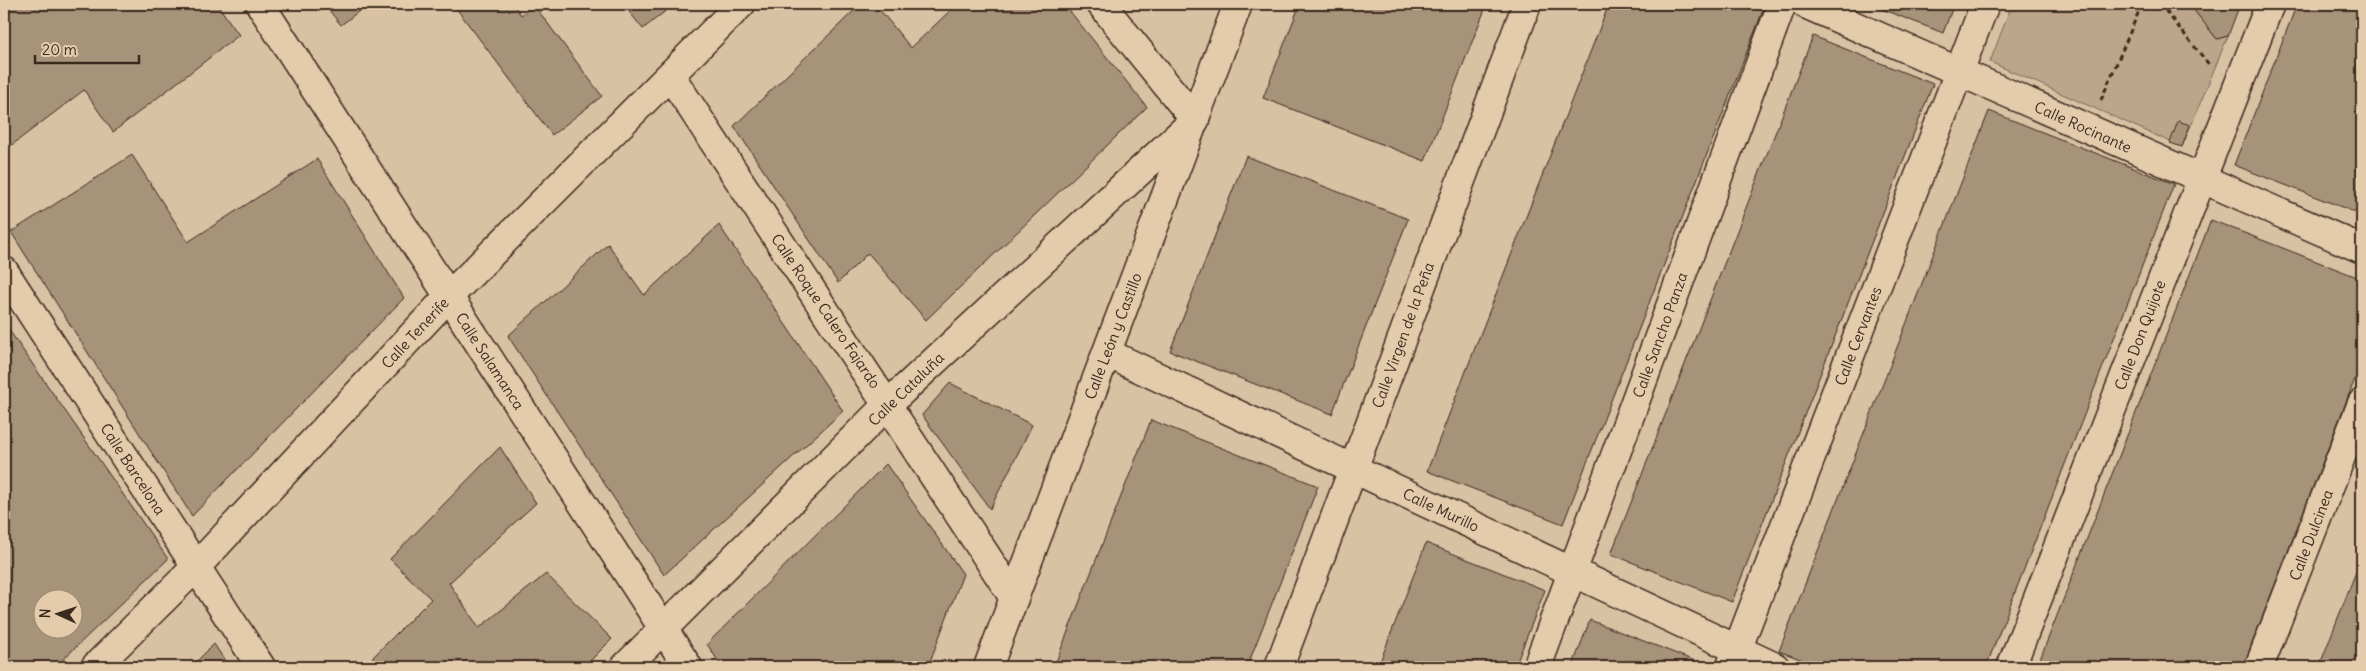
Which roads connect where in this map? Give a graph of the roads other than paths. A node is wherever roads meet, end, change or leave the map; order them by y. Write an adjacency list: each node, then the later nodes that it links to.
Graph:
1 (260, 4): 16 (street, Calle Salamanca)
2 (741, 4): 11 (street, Calle Tenerife)
3 (1102, 4): 12 (street)
4 (1238, 4): 12 (street, Calle León y Castillo)
5 (1527, 4): 20 (street, Calle Virgen de la Peña)
6 (1782, 4): 22 (street, Calle Sancho Panza)
7 (1805, 4): 10 (street, Calle Rocinante)
8 (1985, 4): 10 (street, Calle Cervantes)
9 (2270, 4): 13 (street, Calle Don Quijote)
10 (1959, 72): 13 (street, Calle Rocinante); 25 (street, Calle Cervantes)
11 (670, 75): 16 (street, Calle Tenerife); 19 (street, Calle Roque Calero Fajardo)
12 (1195, 120): 17 (street, Calle León y Castillo); 19 (street, Calle Cataluña)
13 (2200, 179): 14 (street, Calle Rocinante); 34 (street, Calle Don Quijote)
14 (2362, 249)
15 (4, 271): 21 (street, Calle Barcelona)
16 (449, 296): 21 (street, Calle Tenerife); 24 (street, Calle Salamanca)
17 (1107, 353): 20 (street, Calle Murillo); 23 (street, Calle León y Castillo)
18 (2362, 403): 35 (street, Calle Dulcinea)
19 (888, 404): 23 (street, Calle Roque Calero Fajardo); 24 (street, Calle Cataluña)
20 (1353, 469): 22 (street, Calle Murillo); 31 (street, Calle Virgen de la Peña)
21 (196, 567): 26 (street, Calle Tenerife); 27 (street, Calle Barcelona)
22 (1572, 572): 25 (street, Calle Murillo); 32 (street, Calle Sancho Panza)
23 (1014, 598): 30 (street, Calle León y Castillo)
24 (664, 629): 28 (street, Calle Cataluña); 29 (street, Calle Salamanca)
25 (1734, 658): 33 (street, Calle Murillo)
26 (95, 667)
27 (261, 667)
28 (626, 667)
29 (688, 667)
30 (988, 667)
31 (1279, 667)
32 (1537, 667)
33 (1775, 667)
34 (2011, 667)
35 (2259, 667)

